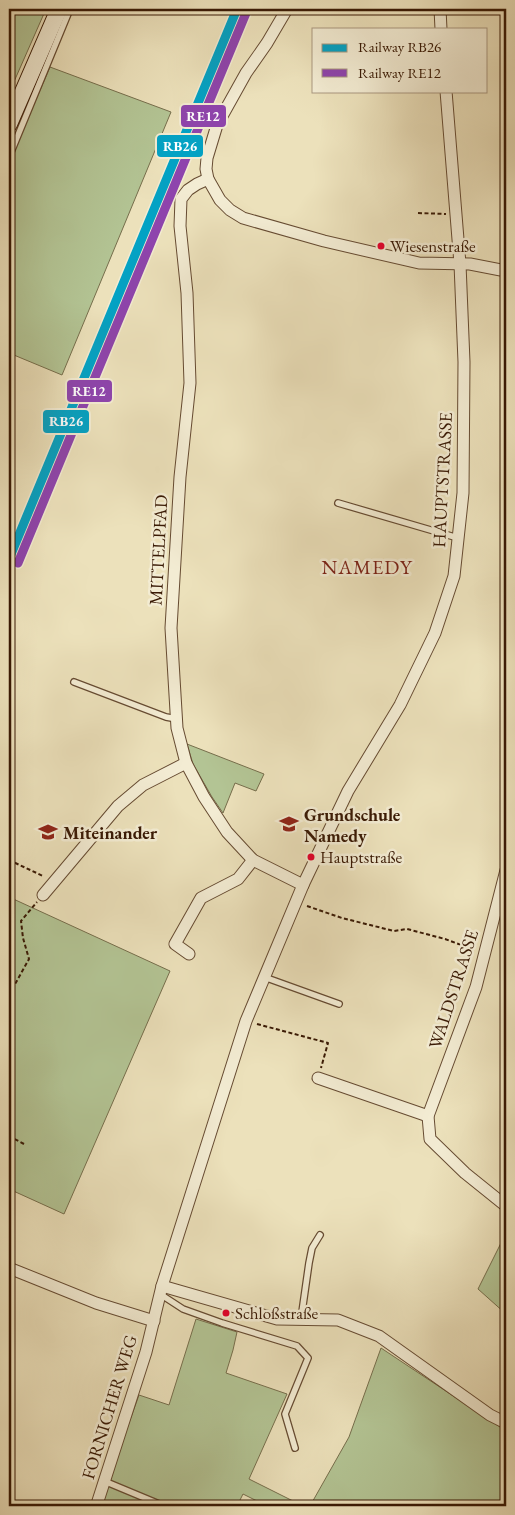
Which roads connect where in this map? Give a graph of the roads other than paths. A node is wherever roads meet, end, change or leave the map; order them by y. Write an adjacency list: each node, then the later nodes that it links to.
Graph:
1 (59, 9): 7 (street)
2 (70, 9): 8 (lane)
3 (287, 9): 9 (street)
4 (440, 9): 5 (street)
5 (441, 28)
6 (446, 92): 10 (street, HAUPTSTRASSE)
7 (9, 124)
8 (10, 153)
9 (208, 179): 10 (street); 15 (street, MITTELPFAD)
10 (460, 264): 11 (street); 13 (street, HAUPTSTRASSE)
11 (506, 271)
12 (338, 503): 13 (lane)
13 (458, 538): 19 (street, HAUPTSTRASSE)
14 (74, 682): 15 (lane)
15 (177, 719): 16 (street, MITTELPFAD)
16 (186, 762): 17 (street, MITTELPFAD); 20 (street)
17 (253, 860): 19 (street, MITTELPFAD); 21 (street)
18 (506, 870): 25 (street, WALDSTRASSE)
19 (303, 885): 22 (street, HAUPTSTRASSE)
20 (43, 895)
21 (189, 954)
22 (264, 977): 23 (lane); 29 (street, HAUPTSTRASSE)
23 (339, 1004)
24 (318, 1078): 25 (street)
25 (428, 1116): 26 (street, WALDSTRASSE)
26 (506, 1206)
27 (320, 1234): 30 (lane)
28 (9, 1268): 31 (street)
29 (161, 1290): 30 (street); 31 (street, HAUPTSTRASSE); 33 (lane)
30 (301, 1319): 32 (street)
31 (154, 1321): 34 (street, FORNICHER WEG)
32 (506, 1422)
33 (295, 1448)
34 (104, 1481): 35 (street, FORNICHER WEG); 36 (lane)
35 (97, 1504)
36 (164, 1506)

